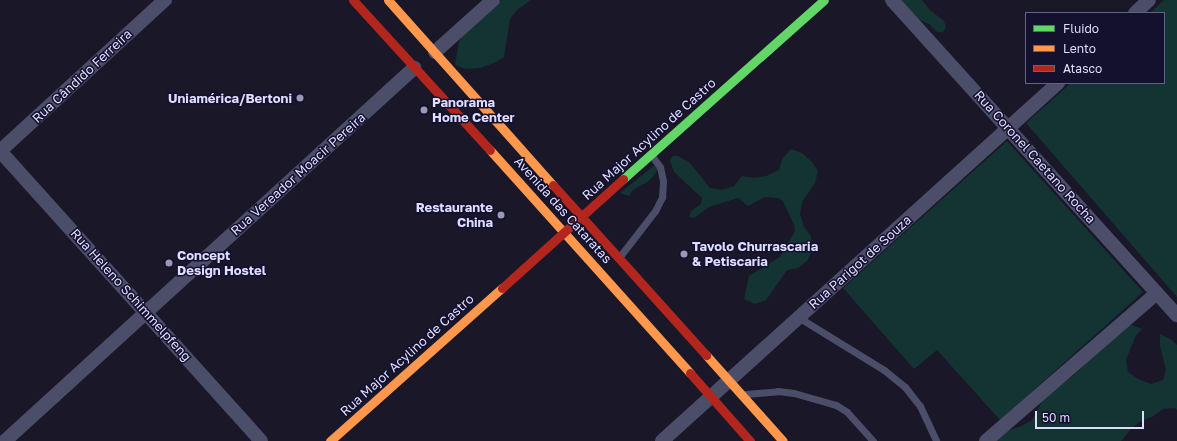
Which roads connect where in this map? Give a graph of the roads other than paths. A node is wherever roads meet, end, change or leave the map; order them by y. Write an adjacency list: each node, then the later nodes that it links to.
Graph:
1 (165, 0): 13 (street, Rua Cândido Ferreira)
2 (353, 0): 10 (main road, Avenida das Cataratas)
3 (388, 0): 9 (main road, Avenida das Cataratas)
4 (494, 0): 9 (street)
5 (824, 0): 14 (main road, Rua Major Acylino de Castro)
6 (892, 0): 12 (street, Rua Coronel Caetano Rocha)
7 (1149, 0): 8 (street)
8 (1136, 12)
9 (435, 52): 15 (main road, Avenida das Cataratas)
10 (414, 68): 16 (main road, Avenida das Cataratas); 19 (street, Rua Vereador Moacir Pereira)
11 (1057, 84): 12 (street, Rua Parigot de Souza)
12 (1009, 128): 18 (street, Rua Coronel Caetano Rocha); 21 (street, Rua Parigot de Souza)
13 (0, 151): 19 (street, Rua Heleno Schimmelpfeng)
14 (651, 154): 15 (main road, Rua Major Acylino de Castro); 17 (lane)
15 (582, 215): 16 (main road, Rua Major Acylino de Castro); 17 (main road, Avenida das Cataratas)
16 (565, 232): 24 (main road, Avenida das Cataratas); 27 (main road, Rua Major Acylino de Castro)
17 (620, 257): 22 (main road, Avenida das Cataratas)
18 (1157, 293): 20 (street, Rua Coronel Caetano Rocha); 33 (street)
19 (146, 312): 25 (street, Rua Vereador Moacir Pereira); 26 (street, Rua Heleno Schimmelpfeng)
20 (1177, 315)
21 (798, 317): 22 (street, Rua Parigot de Souza); 32 (lane)
22 (729, 379): 23 (main road, Avenida das Cataratas); 24 (street, Rua Parigot de Souza)
23 (743, 395): 30 (main road, Avenida das Cataratas); 31 (lane)
24 (712, 396): 28 (street, Rua Parigot de Souza); 29 (main road, Avenida das Cataratas)
25 (5, 441)
26 (261, 441)
27 (330, 441)
28 (662, 441)
29 (750, 441)
30 (783, 441)
31 (873, 441)
32 (936, 441)
33 (986, 441)

